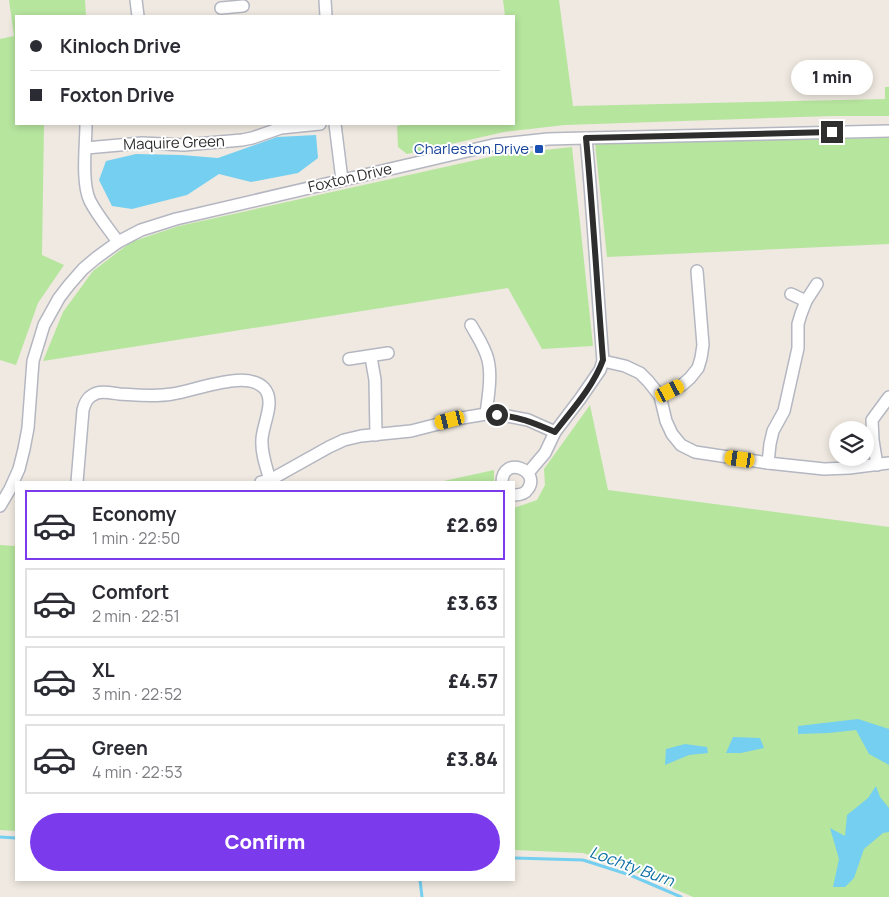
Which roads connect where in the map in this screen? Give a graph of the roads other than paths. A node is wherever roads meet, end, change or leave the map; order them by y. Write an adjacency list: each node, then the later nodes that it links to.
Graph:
1 (136, 0): 5 (street)
2 (325, 0): 6 (street)
3 (243, 7): 4 (street)
4 (222, 8)
5 (138, 15)
6 (326, 15)
7 (86, 125): 12 (street)
8 (310, 125): 12 (street, Maquire Green)
9 (335, 125): 13 (street)
10 (889, 131): 11 (street, Foxton Drive)
11 (586, 138): 13 (street, Foxton Drive); 23 (street)
12 (86, 148): 14 (street)
13 (342, 180): 14 (street, Foxton Drive)
14 (118, 242): 37 (street, Foxton Drive)
15 (696, 271): 24 (street)
16 (817, 284): 18 (street)
17 (791, 294): 18 (street)
18 (806, 302): 29 (street)
19 (471, 325): 26 (street)
20 (388, 353): 21 (street)
21 (371, 357): 22 (street); 28 (street)
22 (349, 359)
23 (603, 360): 24 (street); 27 (street)
24 (660, 396): 29 (street)
25 (889, 397): 31 (street)
26 (486, 414): 27 (street); 28 (street)
27 (555, 432): 32 (street)
28 (376, 435): 34 (street)
29 (768, 463): 31 (street)
30 (889, 463): 31 (street)
31 (877, 465)
32 (528, 472): 35 (street); 36 (street)
33 (77, 481): 34 (street)
34 (266, 481)
35 (502, 481)
36 (515, 495)
37 (0, 506)

